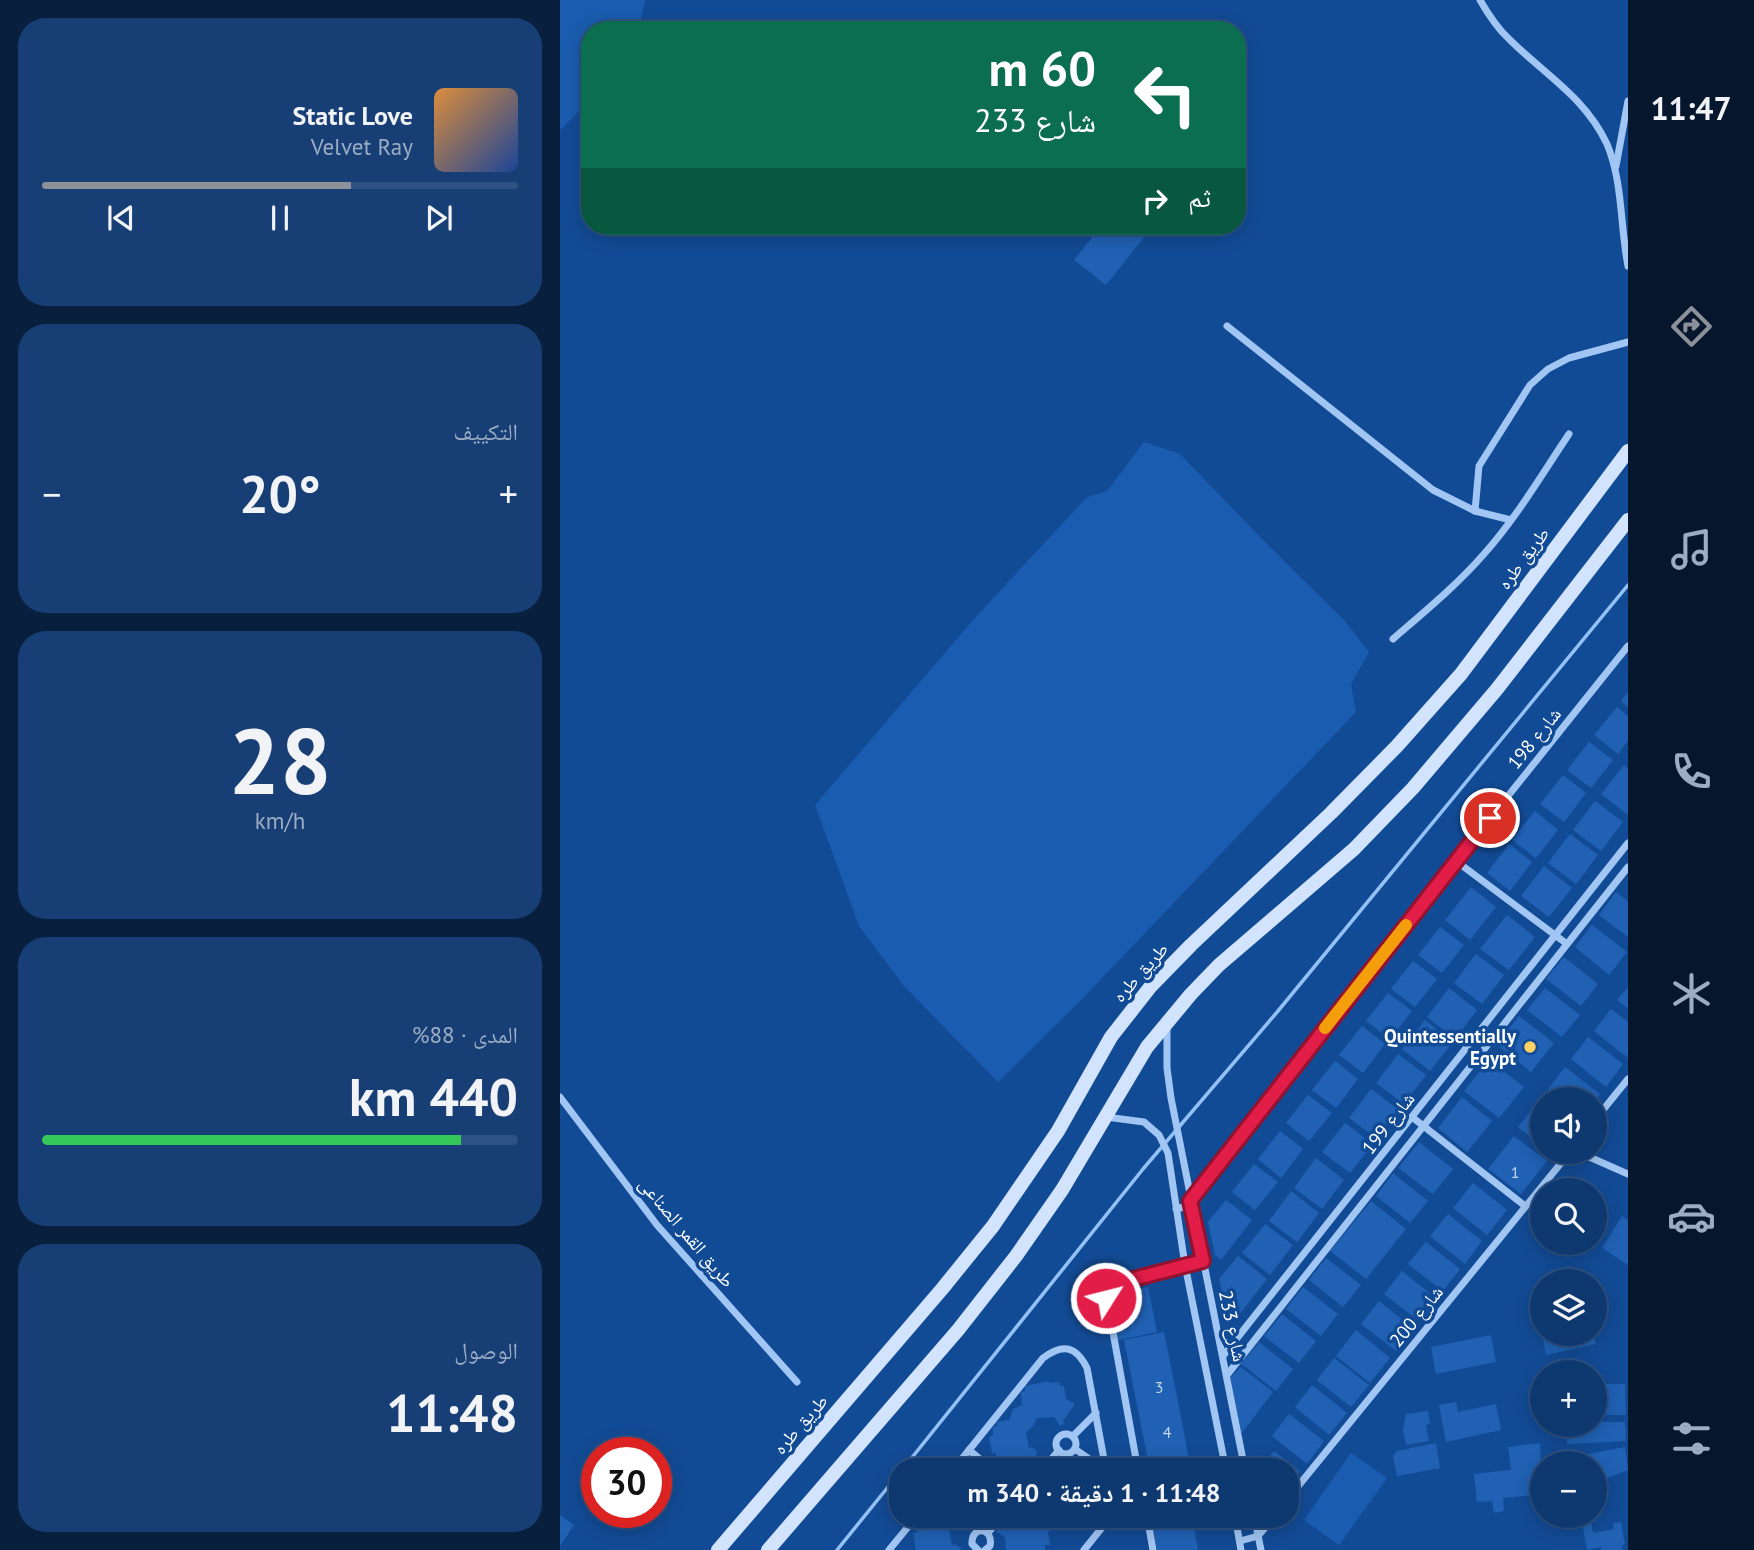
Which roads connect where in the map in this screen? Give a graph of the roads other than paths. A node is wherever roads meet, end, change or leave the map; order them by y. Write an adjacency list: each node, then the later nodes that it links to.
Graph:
1 (1480, 0): 5 (street)
2 (1628, 101): 3 (street)
3 (1621, 142): 4 (street); 5 (street)
4 (1628, 149)
5 (1615, 170): 6 (street)
6 (1628, 266)
7 (1227, 326): 11 (street)
8 (1628, 341): 11 (street)
9 (1569, 434): 12 (street)
10 (1628, 451): 65 (main road, طريق طره)
11 (1475, 511): 12 (street)
12 (1511, 520): 14 (street)
13 (1628, 520): 21 (main road)
14 (1393, 639)
15 (1628, 646): 17 (street, شارع 198)
16 (1628, 843): 19 (street, شارع 199)
17 (1456, 862): 19 (street); 31 (street, شارع 198)
18 (1628, 867): 20 (street, شارع 199)
19 (1555, 935): 20 (street); 26 (street, شارع 199)
20 (1567, 944): 27 (street, شارع 199)
21 (1167, 1022): 25 (main road); 31 (street, شارع 233)
22 (1628, 1079): 24 (street)
23 (560, 1097): 38 (street, طريق القمر الصناعى)
24 (1607, 1105)
25 (1106, 1117): 33 (street, شارع 233); 66 (main road)
26 (1412, 1117): 27 (street); 36 (street, شارع 199)
27 (1424, 1127): 32 (street); 37 (street, شارع 199)
28 (1560, 1164): 32 (street, شارع 200)
29 (1605, 1164): 30 (street)
30 (1628, 1174)
31 (1190, 1201): 33 (street, شارع 198); 34 (street, شارع 233)
32 (1525, 1206): 52 (street, شارع 200)
33 (1176, 1209): 35 (street, شارع 233)
34 (1203, 1261): 35 (street); 36 (street, شارع 233)
35 (1185, 1265): 49 (street); 50 (street, شارع 233)
36 (1223, 1356): 37 (street, شارع 233)
37 (1227, 1375): 51 (street, شارع 233)
38 (797, 1382)
39 (1096, 1413): 40 (street); 42 (street); 48 (street)
40 (1073, 1436): 41 (street); 43 (street)
41 (1076, 1449): 43 (street); 47 (street)
42 (969, 1450): 44 (street); 45 (street)
43 (1059, 1450): 46 (street)
44 (963, 1458)
45 (979, 1458)
46 (1052, 1458)
47 (1089, 1458)
48 (1104, 1458)
49 (1136, 1458)
50 (1224, 1458)
51 (1243, 1458)
52 (1299, 1485)
53 (908, 1528): 64 (street)
54 (992, 1528): 60 (street)
55 (1102, 1528): 68 (street)
56 (1149, 1528): 69 (street)
57 (1237, 1528): 62 (street)
58 (1256, 1528): 61 (street)
59 (1265, 1528): 61 (street)
60 (988, 1533): 63 (street); 67 (street)
61 (1258, 1536): 62 (street); 71 (street)
62 (1240, 1541): 70 (street)
63 (991, 1548)
64 (893, 1549)
65 (718, 1550)
66 (768, 1550)
67 (976, 1550)
68 (1084, 1550)
69 (1153, 1550)
70 (1241, 1550)
71 (1261, 1550)

